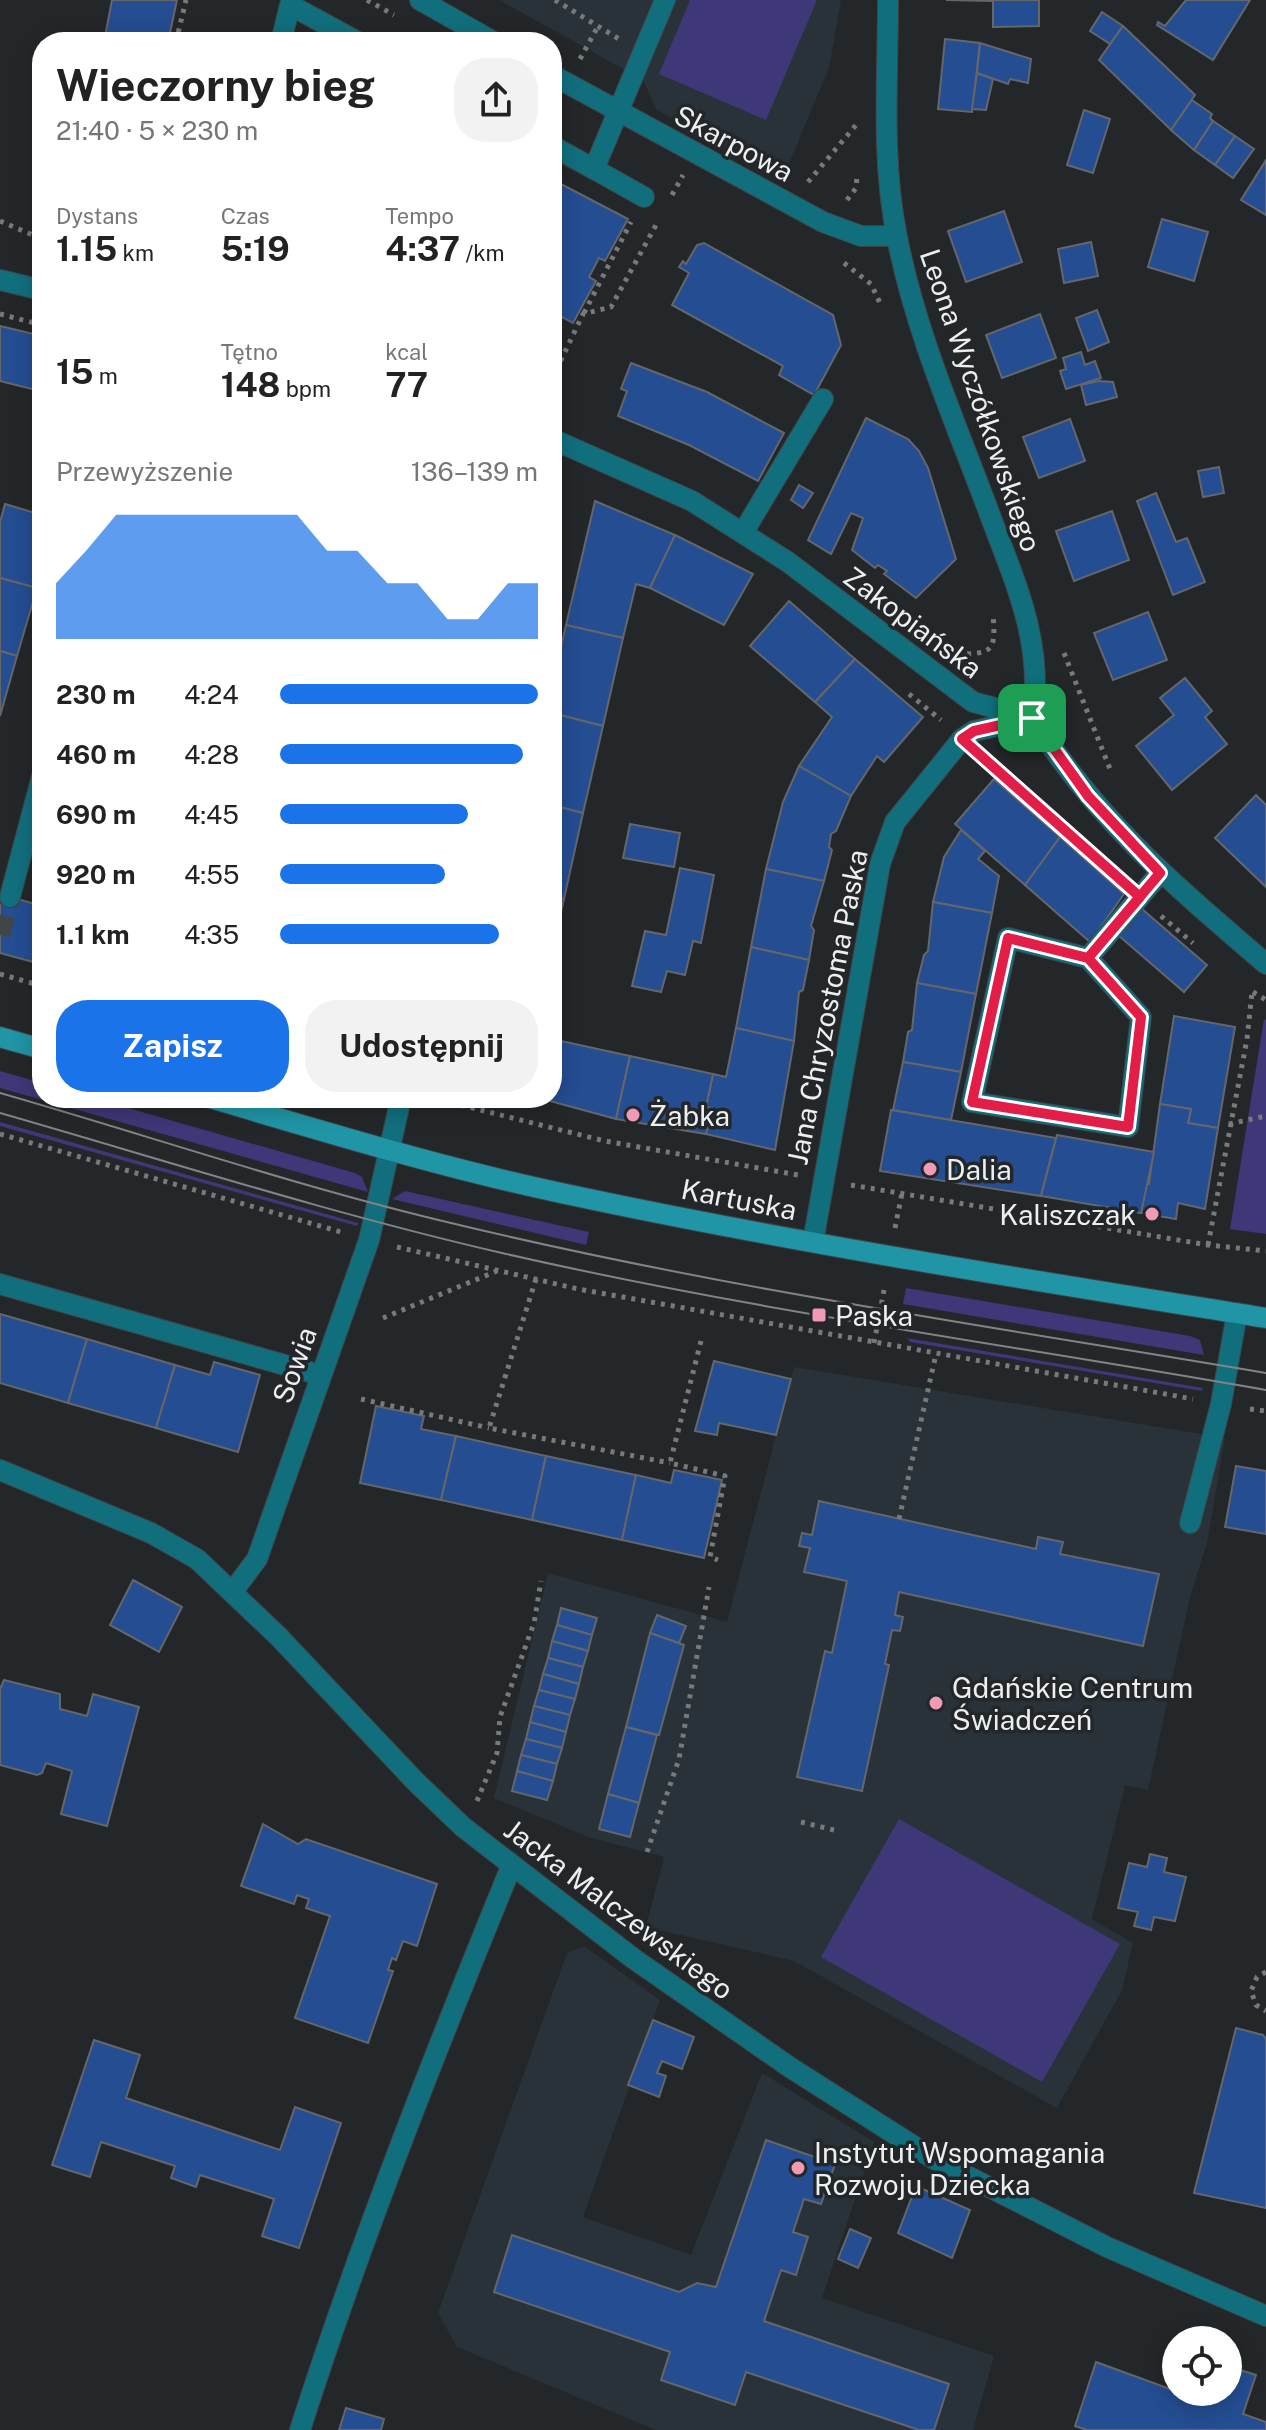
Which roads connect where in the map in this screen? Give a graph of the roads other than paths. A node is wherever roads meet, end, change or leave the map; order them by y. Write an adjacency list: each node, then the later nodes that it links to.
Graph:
1 (420, 0): 6 (street)
2 (665, 0): 8 (street)
3 (888, 0): 12 (street, Leona Wyczółkowskiego)
4 (283, 32): 5 (street)
5 (340, 32)
6 (476, 32)
7 (562, 81): 8 (street, Skarpowa)
8 (619, 113): 10 (street); 12 (street, Skarpowa)
9 (562, 151): 10 (street)
10 (594, 169): 11 (street)
11 (644, 197)
12 (896, 236): 18 (street, Leona Wyczółkowskiego)
13 (0, 280): 14 (street)
14 (32, 288)
15 (823, 399): 17 (street)
16 (562, 443): 17 (street, Zakopiańska)
17 (744, 531): 18 (street, Zakopiańska)
18 (1032, 718): 20 (street); 29 (street, Jana Chryzostoma Paska)
19 (32, 814): 21 (street)
20 (1160, 873): 22 (street); 23 (street)
21 (10, 897)
22 (1088, 958): 22 (street)
23 (1266, 964)
24 (0, 1037): 25 (main road)
25 (32, 1046)
26 (244, 1108): 28 (main road, Kartuska)
27 (399, 1108): 28 (street, Sowia)
28 (391, 1151): 29 (main road, Kartuska); 33 (street, Sowia)
29 (813, 1242): 31 (main road, Kartuska)
30 (0, 1284): 33 (street)
31 (1237, 1313): 32 (main road, Kartuska); 35 (street)
32 (1266, 1318)
33 (320, 1375): 36 (street, Sowia)
34 (0, 1470): 36 (street, Jacka Malczewskiego)
35 (1190, 1523)
36 (233, 1591): 37 (street, Jacka Malczewskiego)
37 (511, 1867): 38 (street, Jacka Malczewskiego); 39 (street)
38 (1266, 2316)
39 (300, 2430)

